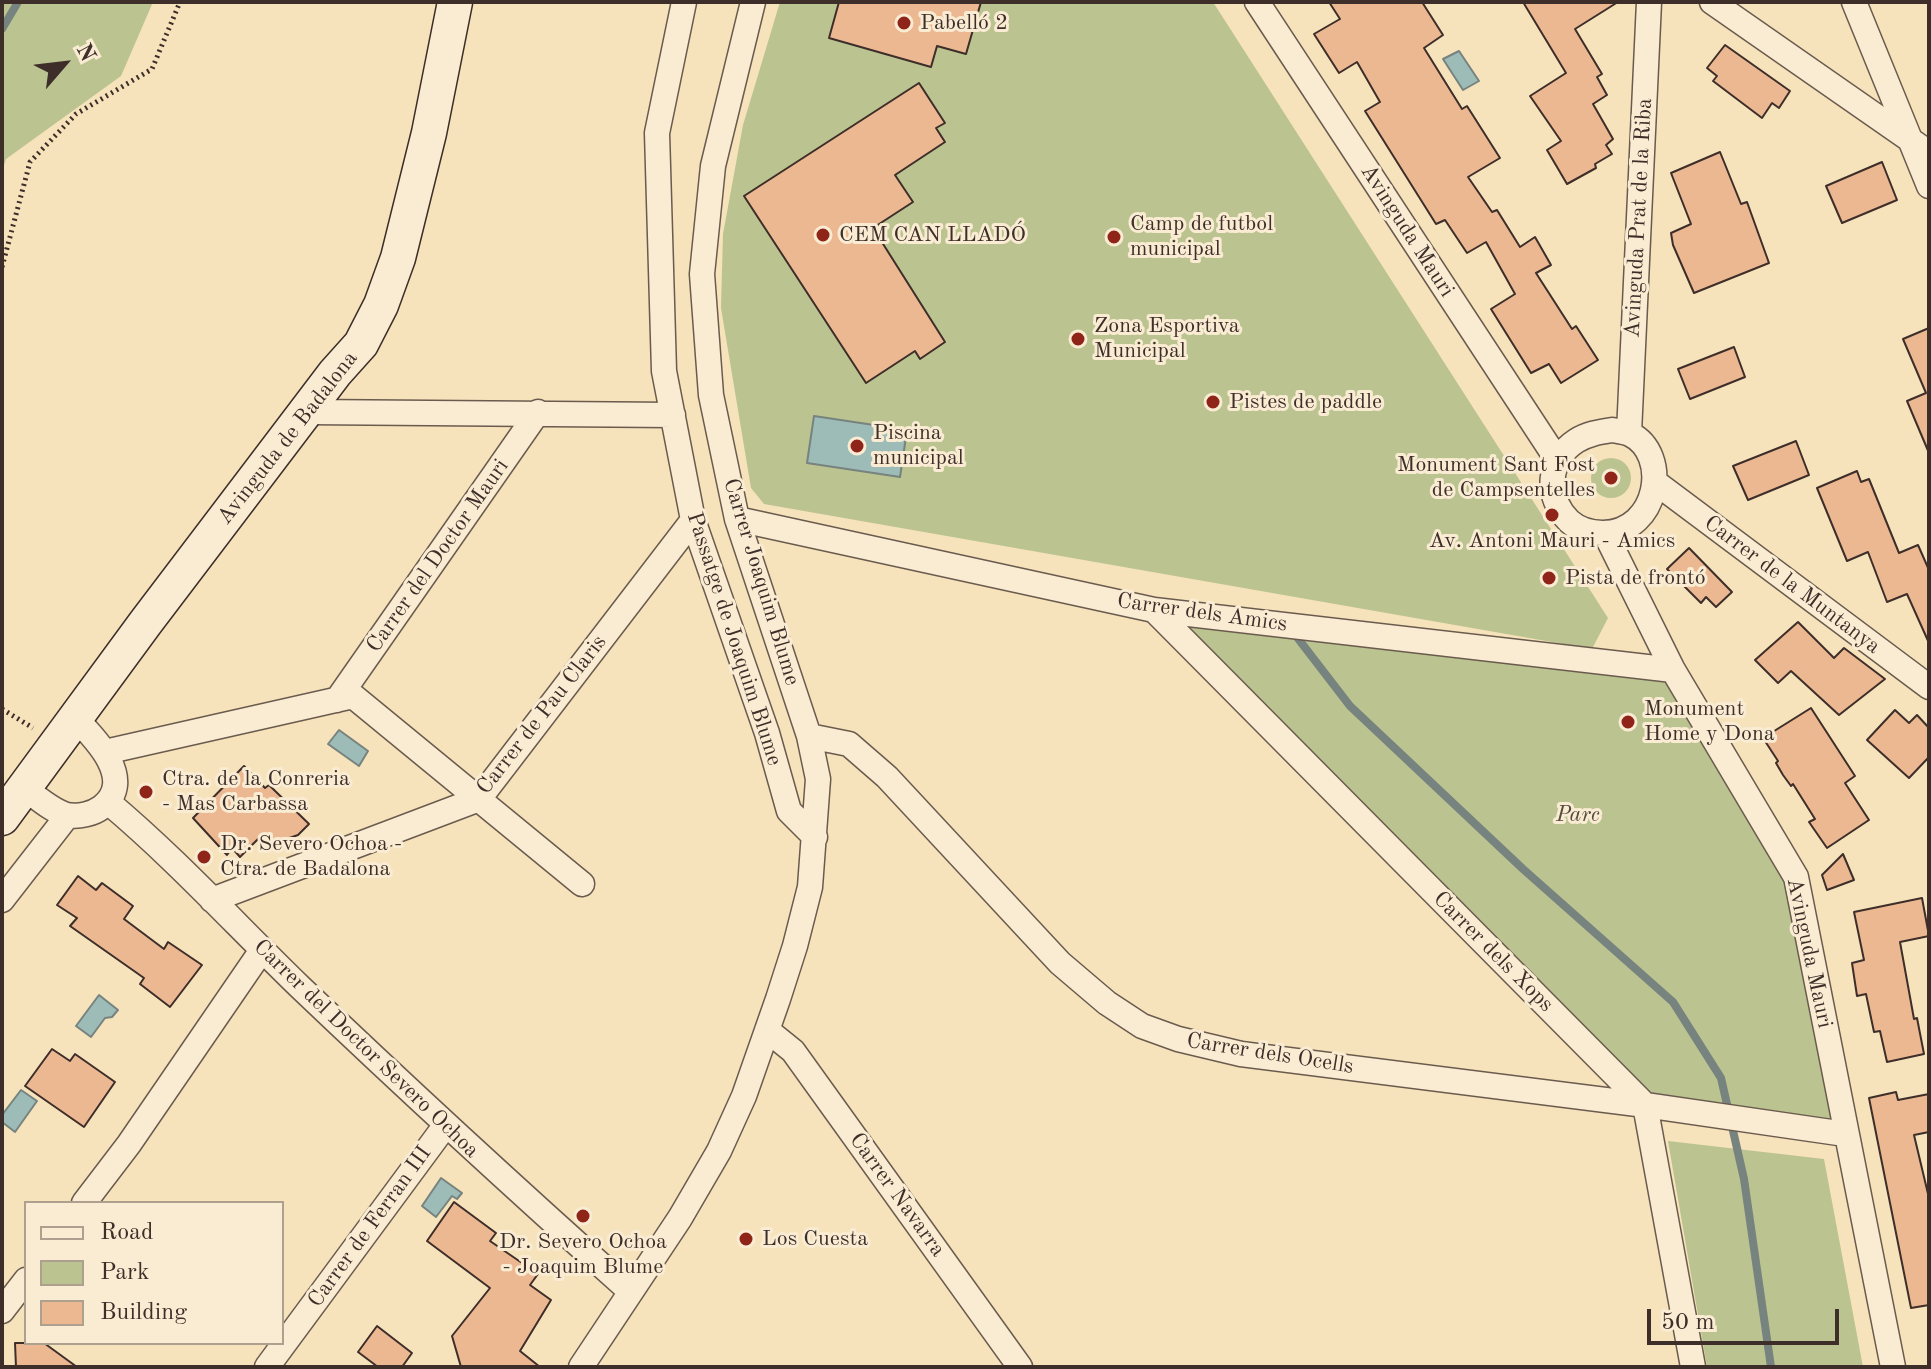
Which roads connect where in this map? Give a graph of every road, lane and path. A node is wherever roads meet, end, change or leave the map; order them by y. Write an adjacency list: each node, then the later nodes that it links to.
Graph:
1 (180, 2): 11 (path)
2 (455, 2): 12 (street, Avinguda de Badalona)
3 (684, 2): 14 (street, Passatge de Joaquim Blume)
4 (753, 2): 18 (street, Carrer Joaquim Blume)
5 (1257, 2): 16 (street, Avinguda Mauri)
6 (1649, 2): 15 (street, Avinguda Prat de la Riba)
7 (1712, 2): 9 (street)
8 (1854, 2): 9 (street)
9 (1920, 148): 10 (street)
10 (1929, 186)
11 (2, 267)
12 (308, 412): 13 (street); 25 (street, Avinguda de Badalona)
13 (538, 412): 14 (street); 24 (street, Carrer del Doctor Mauri)
14 (673, 415): 19 (street, Passatge de Joaquim Blume)
15 (1629, 433): 16 (street); 17 (street)
16 (1558, 461): 20 (street)
17 (1655, 482): 20 (street); 23 (street, Carrer de la Muntanya)
18 (737, 519): 21 (street, Carrer dels Amics); 26 (street, Carrer Joaquim Blume)
19 (693, 520): 29 (street, Carrer de Pau Claris); 33 (street, Passatge de Joaquim Blume)
20 (1605, 533): 22 (street, Avinguda Mauri)
21 (1154, 610): 22 (street, Carrer dels Amics); 39 (street, Carrer dels Xops)
22 (1673, 670): 41 (street, Avinguda Mauri)
23 (1929, 687)
24 (337, 700): 27 (street); 29 (street)
25 (75, 718): 27 (street); 28 (street, Avinguda de Badalona)
26 (809, 736): 33 (street, Carrer Joaquim Blume); 39 (street, Carrer dels Ocells)
27 (105, 752): 30 (street)
28 (24, 788): 31 (street); 32 (street, Avinguda de Badalona)
29 (479, 799): 34 (street); 36 (street, Carrer de Pau Claris)
30 (108, 802): 31 (street); 36 (street, Carrer del Doctor Severo Ochoa)
31 (68, 815): 35 (street)
32 (2, 818)
33 (815, 837): 38 (street, Carrer Joaquim Blume)
34 (582, 884)
35 (2, 900)
36 (212, 900): 37 (street, Carrer del Doctor Severo Ochoa)
37 (262, 950): 40 (street, Carrer del Doctor Severo Ochoa); 42 (street)
38 (767, 1030): 44 (street, Carrer Joaquim Blume); 50 (street, Carrer Navarra)
39 (1645, 1105): 41 (street, Carrer dels Ocells); 51 (street)
40 (445, 1126): 44 (street, Carrer del Doctor Severo Ochoa); 46 (street, Carrer de Ferran III)
41 (1845, 1134): 52 (street, Avinguda Mauri)
42 (86, 1201)
43 (24, 1283): 45 (street)
44 (630, 1291): 49 (street, Carrer Joaquim Blume)
45 (2, 1311)
46 (284, 1344)
47 (283, 1345): 48 (street, Carrer de Ferran III)
48 (267, 1367)
49 (581, 1367)
50 (1020, 1367)
51 (1693, 1367)
52 (1893, 1367)

